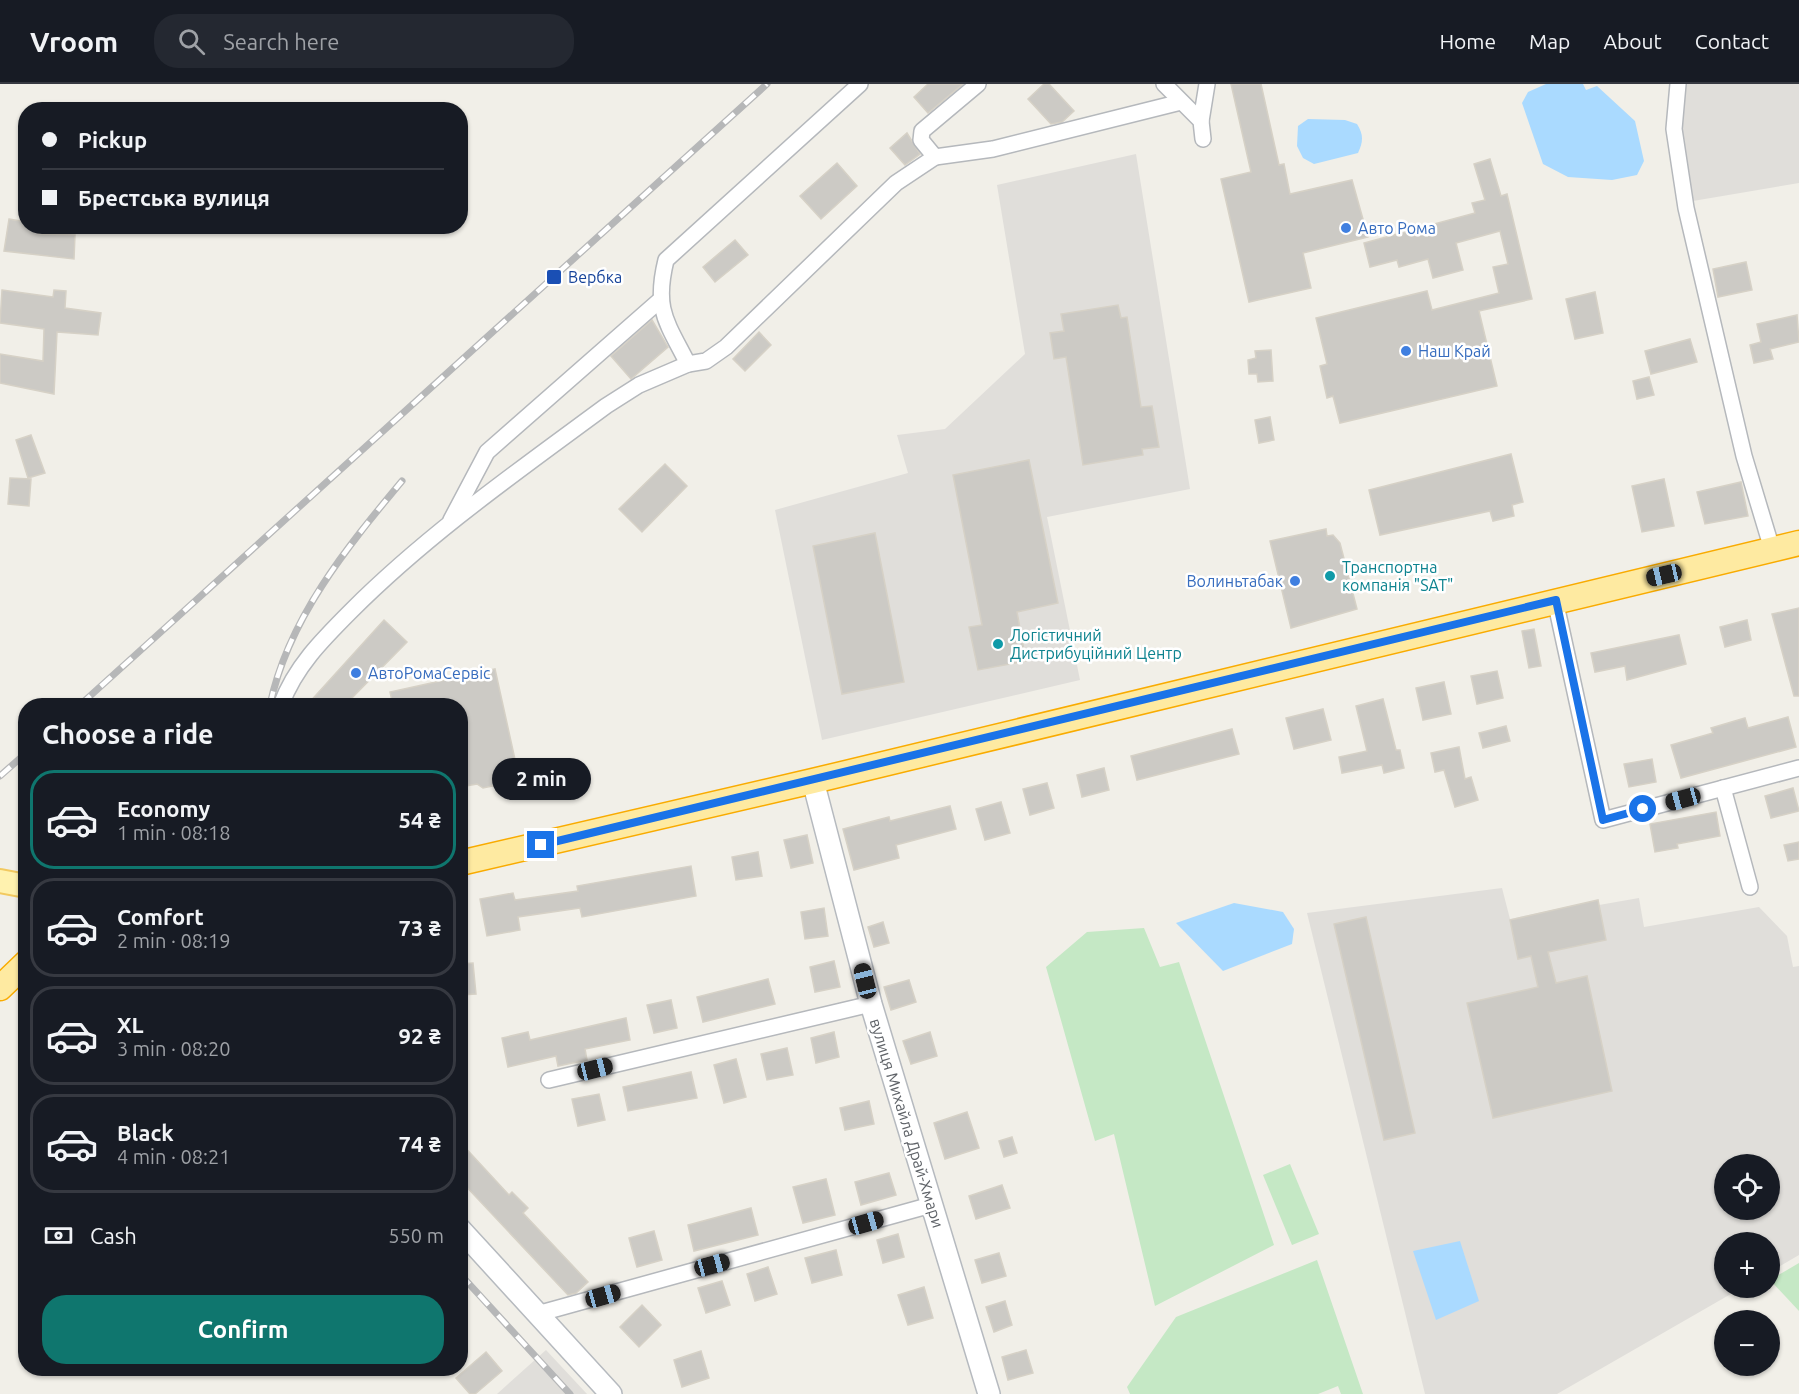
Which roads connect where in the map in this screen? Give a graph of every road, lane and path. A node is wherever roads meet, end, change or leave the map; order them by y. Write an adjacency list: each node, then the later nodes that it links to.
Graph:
1 (860, 84): 10 (street)
2 (978, 84): 9 (street)
3 (1164, 84): 6 (street)
4 (1207, 84): 7 (street)
5 (1678, 84): 14 (street)
6 (1181, 102): 7 (street); 9 (street)
7 (1201, 121): 8 (street)
8 (1203, 139)
9 (935, 158): 11 (street)
10 (659, 301): 11 (street); 12 (street)
11 (688, 364): 12 (street)
12 (448, 525): 16 (street)
13 (1799, 543): 14 (highway)
14 (1772, 549): 15 (highway)
15 (1556, 600): 18 (highway); 19 (street)
16 (284, 698)
17 (1799, 768): 19 (street)
18 (813, 781): 20 (highway); 26 (main road, вулиця Михайла Драй-Хмари)
19 (1723, 788): 23 (street)
20 (468, 861)
21 (0, 881): 22 (main road)
22 (18, 884)
23 (1750, 887)
24 (18, 971): 25 (highway)
25 (0, 988)
26 (871, 1004): 27 (street); 28 (main road, вулиця Михайла Драй-Хмари)
27 (549, 1080)
28 (931, 1205): 30 (street); 32 (main road, вулиця Михайла Драй-Хмари)
29 (468, 1238): 30 (main road)
30 (537, 1314): 31 (main road)
31 (611, 1394)
32 (989, 1394)

